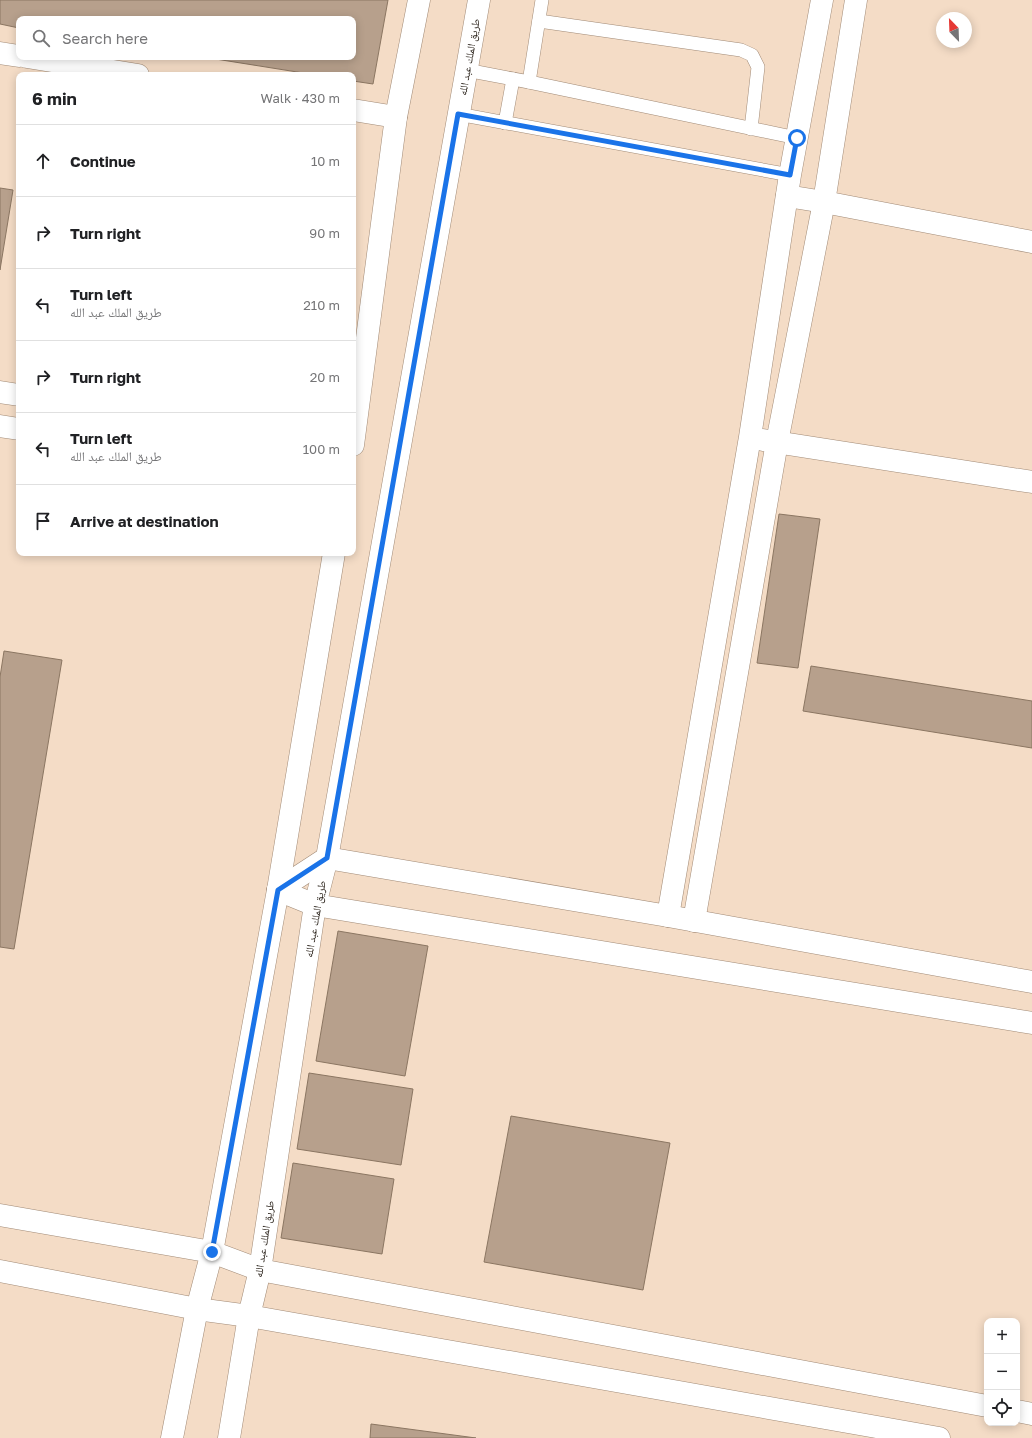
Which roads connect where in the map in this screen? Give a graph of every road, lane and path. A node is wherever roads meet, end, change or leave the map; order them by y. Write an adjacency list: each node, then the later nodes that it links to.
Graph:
1 (419, 0): 16 (street)
2 (479, 0): 10 (street, طريق الملك عبد الله)
3 (542, 0): 6 (lane)
4 (822, 0): 19 (street)
5 (856, 0): 21 (street)
6 (539, 21): 13 (lane); 18 (lane)
7 (0, 53): 8 (street)
8 (16, 56)
9 (46, 60): 11 (street)
10 (466, 70): 12 (lane); 15 (street, طريق الملك عبد الله)
11 (120, 72)
12 (513, 78): 13 (lane); 17 (lane)
13 (529, 82): 18 (lane)
14 (356, 110): 16 (street)
15 (458, 114): 17 (lane); 32 (street, طريق الملك عبد الله)
16 (396, 117): 25 (street)
17 (505, 123): 20 (lane)
18 (751, 129): 19 (lane)
19 (797, 138): 20 (street)
20 (789, 186): 21 (street); 28 (street)
21 (824, 202): 22 (street); 29 (street)
22 (1032, 242)
23 (0, 392): 24 (street)
24 (16, 395)
25 (356, 422)
26 (0, 426): 27 (street)
27 (16, 429)
28 (750, 437): 29 (street); 35 (street)
29 (777, 442): 30 (street); 36 (street)
30 (1032, 482)
31 (334, 556): 33 (street)
32 (327, 858): 33 (street); 34 (street, طريق الملك عبد الله); 35 (street)
33 (278, 890): 34 (street); 40 (street)
34 (315, 905): 38 (street); 41 (street, طريق الملك عبد الله)
35 (668, 916): 36 (street)
36 (694, 921): 37 (street)
37 (1032, 982)
38 (1032, 1023)
39 (0, 1215): 40 (street)
40 (212, 1252): 41 (street); 43 (street)
41 (260, 1270): 44 (street, طريق الملك عبد الله); 45 (street)
42 (0, 1271): 43 (street)
43 (197, 1309): 44 (street); 48 (street)
44 (250, 1316): 49 (street, طريق الملك عبد الله); 50 (street)
45 (984, 1405)
46 (1020, 1412): 47 (street)
47 (1032, 1414)
48 (172, 1438)
49 (229, 1438)
50 (939, 1438)

